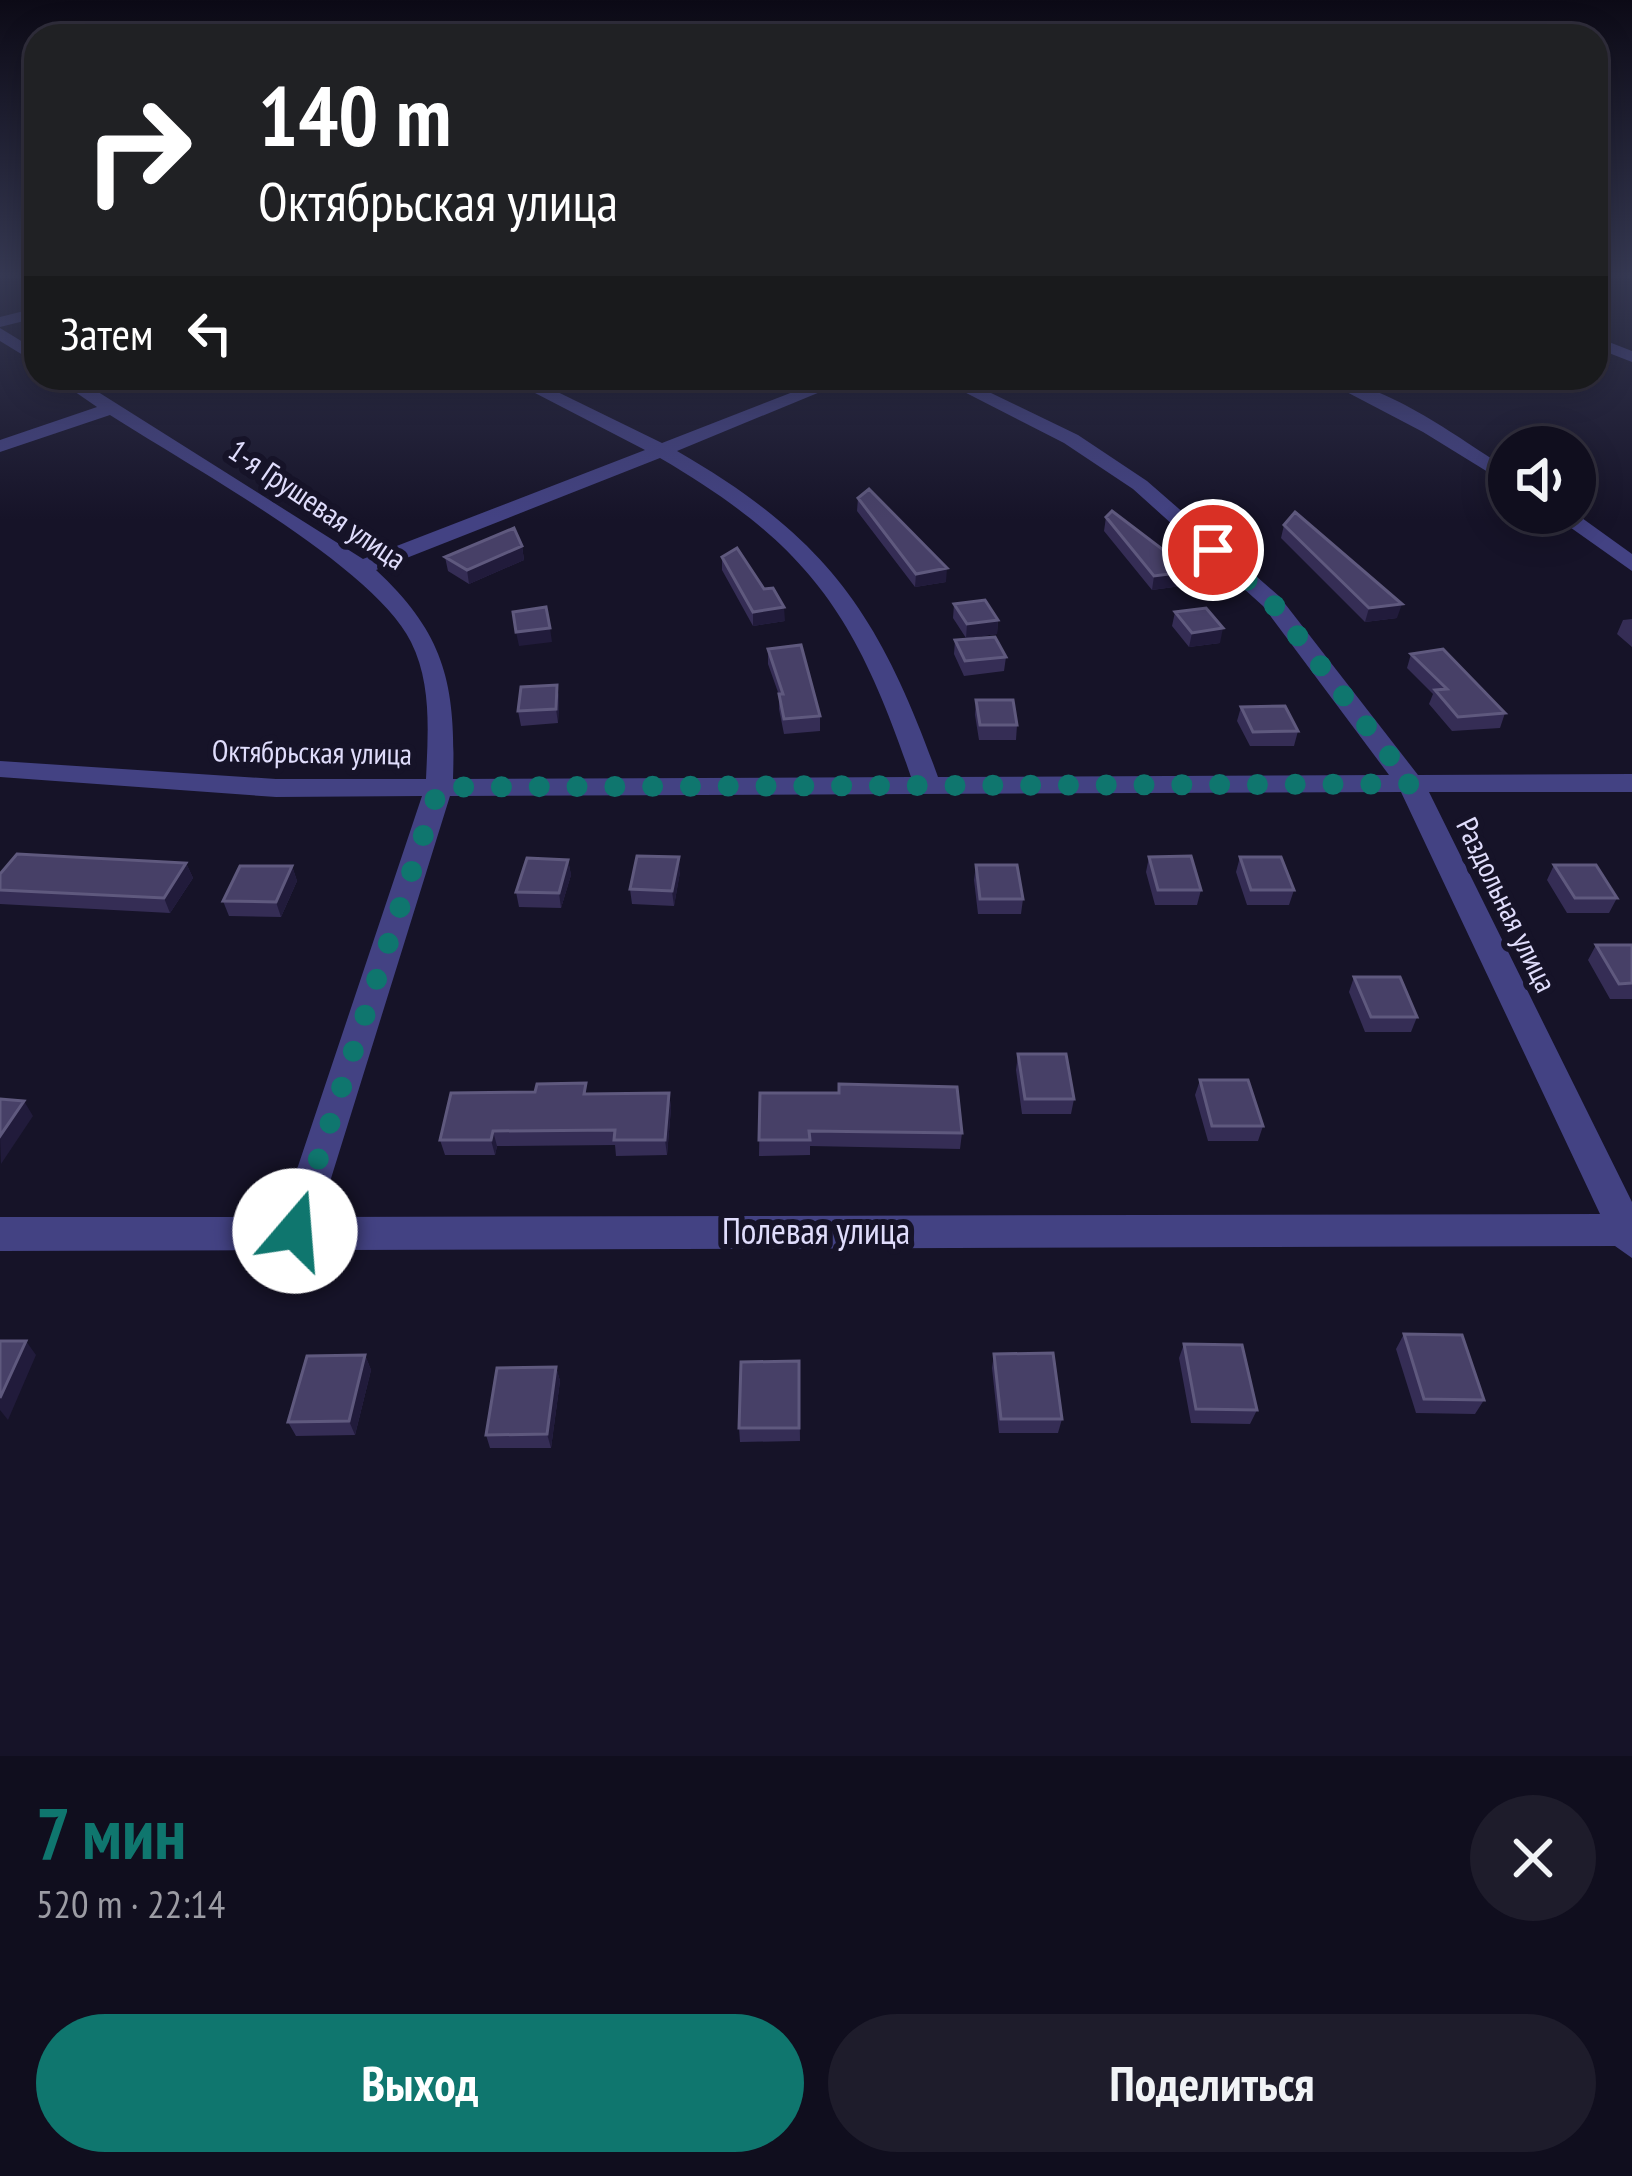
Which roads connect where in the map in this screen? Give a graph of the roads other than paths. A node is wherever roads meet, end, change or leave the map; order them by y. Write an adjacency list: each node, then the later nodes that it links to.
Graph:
1 (81, 390): 6 (street, 1-я Грушевая улица)
2 (539, 390): 8 (street)
3 (813, 390): 8 (street)
4 (971, 390): 15 (street, Раздольная улица)
5 (1353, 390): 9 (street)
6 (110, 410): 7 (street); 12 (street, 1-я Грушевая улица)
7 (0, 446)
8 (659, 449): 12 (street); 17 (street)
9 (1488, 465)
10 (1590, 534): 11 (street)
11 (1632, 564)
12 (361, 568): 16 (street, 1-я Грушевая улица)
13 (0, 769): 16 (street, Октябрьская улица)
14 (1632, 783): 15 (street, Октябрьская улица)
15 (1411, 784): 17 (street, Октябрьская улица); 20 (street, Раздольная улица)
16 (439, 787): 17 (street, Октябрьская улица); 18 (street, 1-я Грушевая улица)
17 (928, 787)
18 (295, 1231): 19 (street, Полевая улица); 20 (street, Полевая улица)
19 (0, 1234)
20 (1630, 1234)

